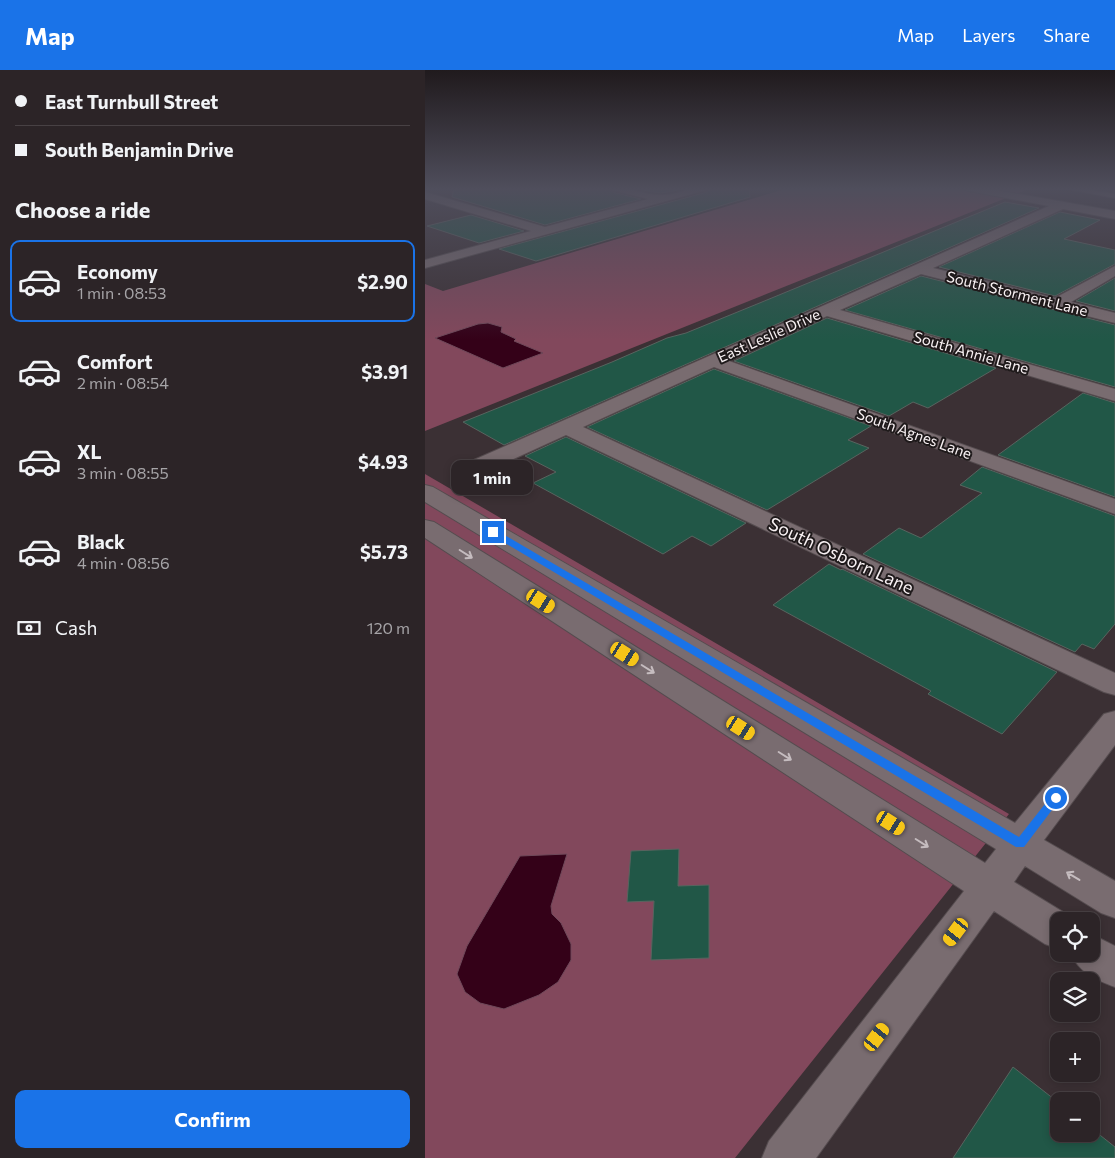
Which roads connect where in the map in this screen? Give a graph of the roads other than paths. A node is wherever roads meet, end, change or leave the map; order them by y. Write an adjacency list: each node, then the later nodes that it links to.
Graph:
1 (516, 239): 3 (street)
2 (987, 239): 4 (street, East Leslie Drive)
3 (425, 264)
4 (919, 269): 6 (street, South Storment Lane); 7 (street, East Leslie Drive)
5 (1115, 270): 6 (street)
6 (1057, 304): 8 (street, South Storment Lane)
7 (826, 311): 9 (street, East Leslie Drive); 10 (street, South Annie Lane)
8 (1115, 318)
9 (713, 361): 11 (street, East Leslie Drive); 14 (street, South Agnes Lane)
10 (1115, 396)
11 (566, 427): 12 (street, East Leslie Drive); 16 (street, South Osborn Lane)
12 (475, 468)
13 (425, 492): 18 (street)
14 (1115, 507)
15 (425, 527): 19 (street, one-way to 19)
16 (1115, 685)
17 (1115, 722): 18 (street)
18 (1020, 844): 19 (street); 20 (street, one-way to 18)
19 (990, 886): 21 (street); 24 (street)
20 (1115, 901)
21 (1050, 925)
22 (1100, 959): 23 (street)
23 (1115, 968)
24 (785, 1158)

